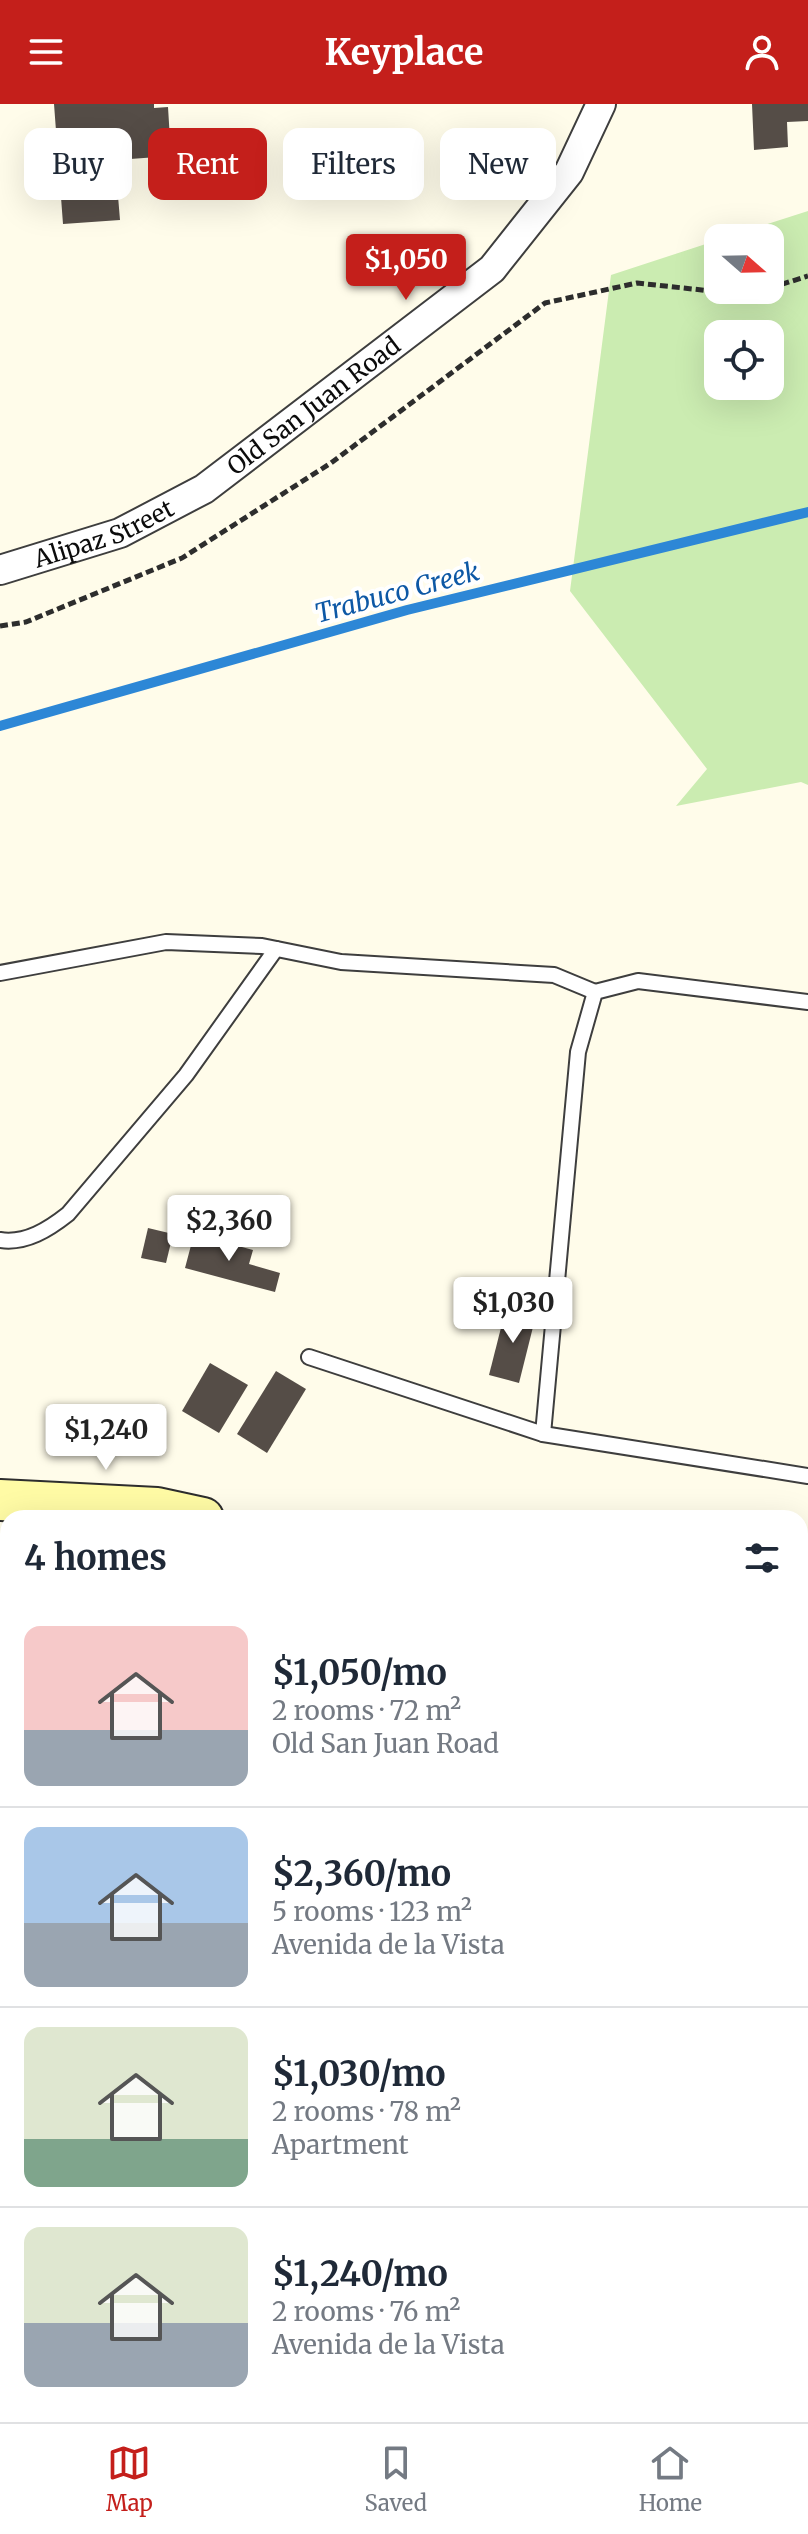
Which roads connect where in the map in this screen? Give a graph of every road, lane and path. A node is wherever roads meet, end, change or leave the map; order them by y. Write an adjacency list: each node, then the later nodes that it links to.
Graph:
1 (601, 104): 5 (street, Old San Juan Road)
2 (808, 276): 3 (path)
3 (784, 284)
4 (704, 290): 7 (path)
5 (204, 489): 6 (street, Alipaz Street)
6 (0, 570)
7 (0, 626)
8 (276, 949): 9 (lane); 10 (lane); 12 (lane)
9 (0, 973)
10 (595, 992): 11 (lane); 14 (lane)
11 (808, 1002)
12 (0, 1240)
13 (309, 1357): 14 (lane)
14 (543, 1434): 15 (lane)
15 (808, 1476)
16 (0, 1500): 17 (street)
17 (166, 1510)

